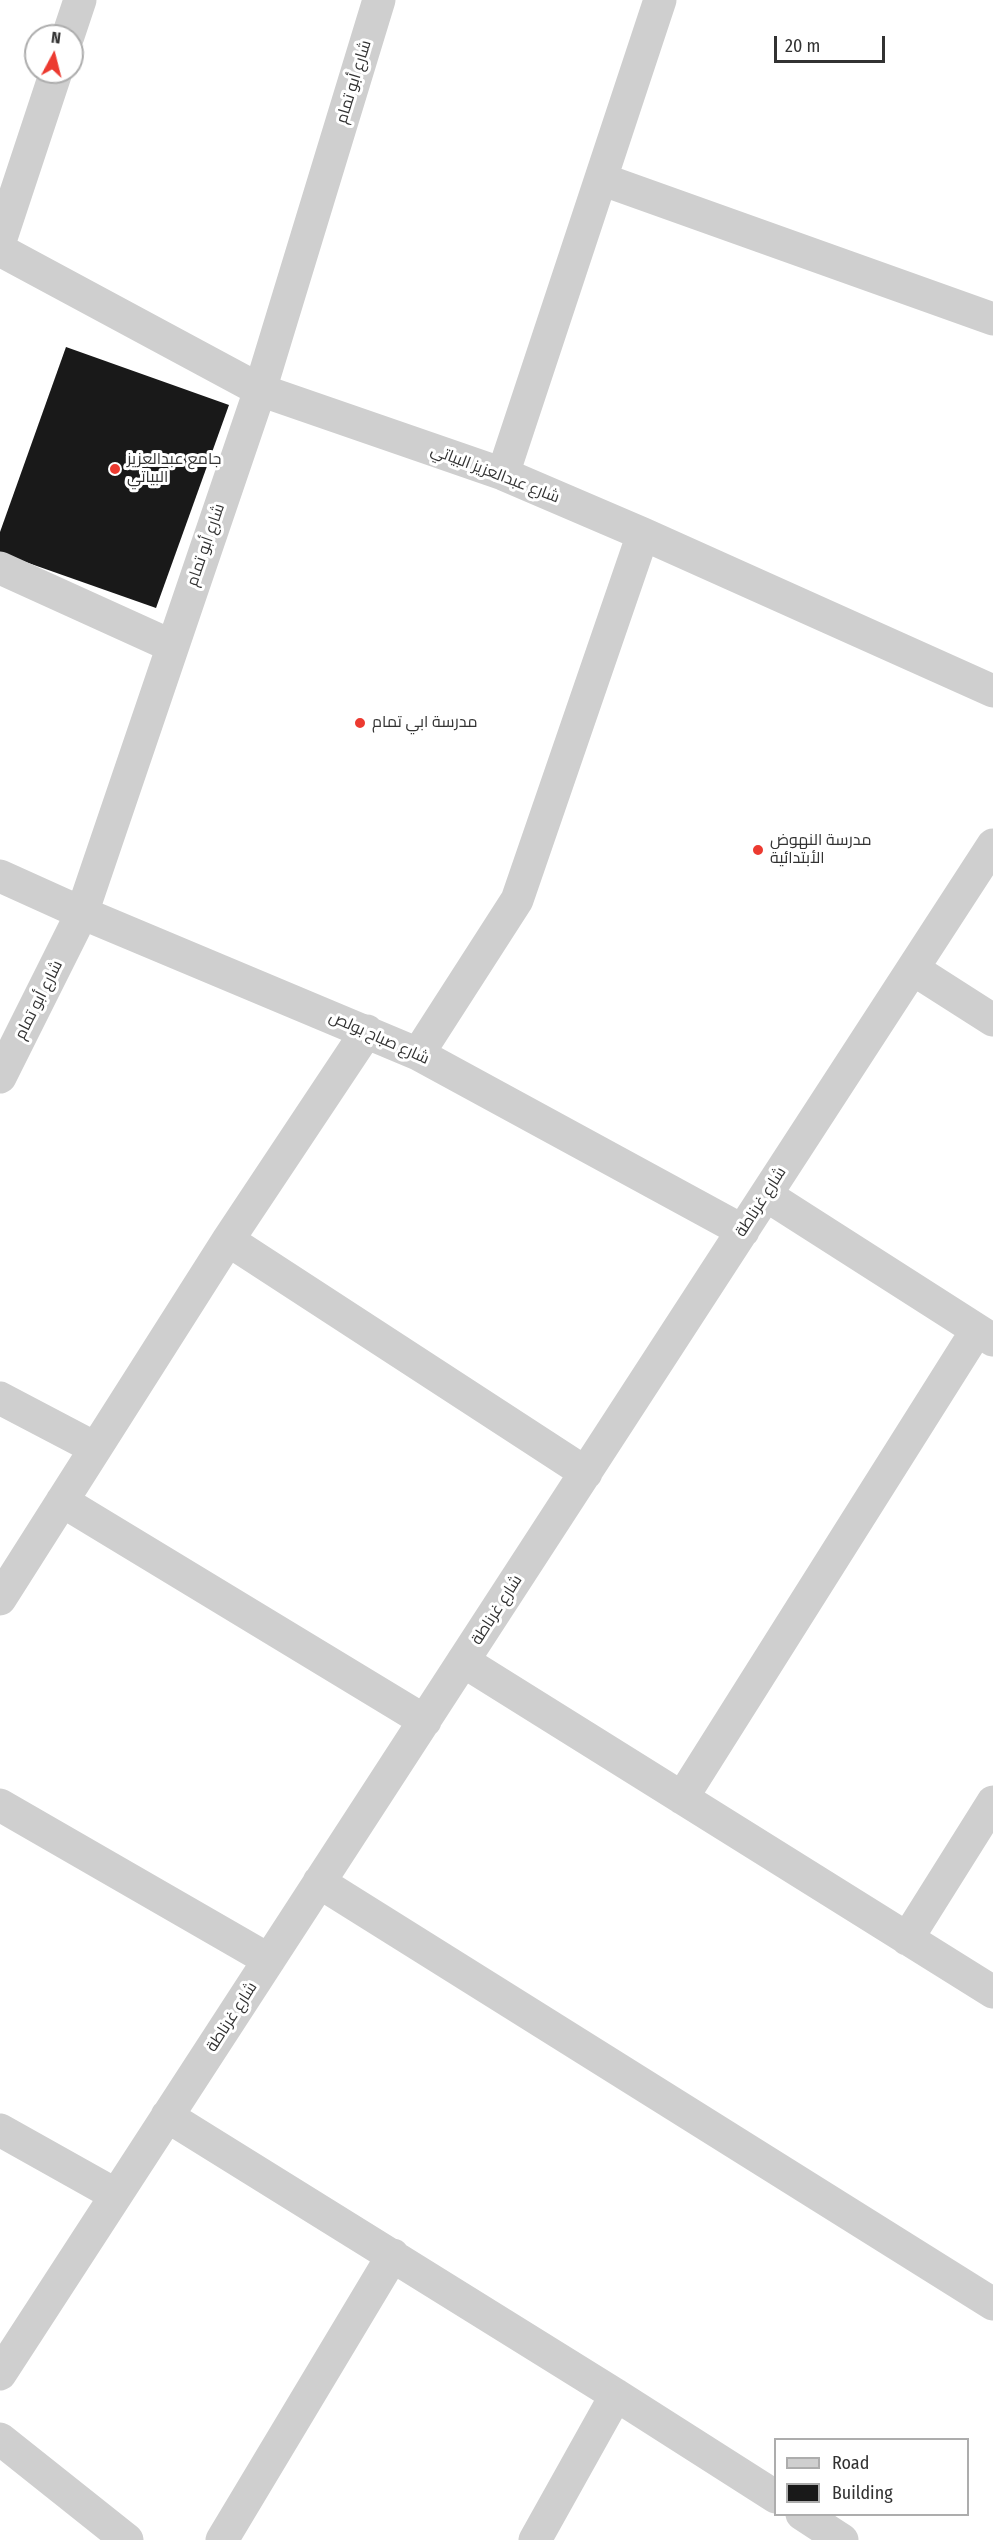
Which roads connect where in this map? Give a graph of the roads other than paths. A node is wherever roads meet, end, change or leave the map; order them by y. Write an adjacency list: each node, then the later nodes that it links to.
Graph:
1 (80, 0): 4 (street)
2 (379, 0): 10 (street, شارع أبو تمام)
3 (660, 0): 6 (street)
4 (72, 24)
5 (52, 84): 7 (street)
6 (601, 179): 9 (street); 11 (street)
7 (0, 241)
8 (0, 250): 10 (street, شارع عبدالعزيز البياتي)
9 (993, 319)
10 (260, 390): 11 (street, شارع عبدالعزيز البياتي); 14 (street, شارع أبو تمام)
11 (503, 474): 12 (street, شارع عبدالعزيز البياتي)
12 (643, 534): 15 (street, شارع عبدالعزيز البياتي); 22 (street)
13 (0, 568): 14 (street)
14 (172, 646): 18 (street, شارع أبو تمام)
15 (993, 691)
16 (993, 845): 19 (street, شارع غرناطة)
17 (0, 876): 18 (street, شارع صباح بولص)
18 (82, 913): 21 (street, شارع صباح بولص); 23 (street, شارع أبو تمام)
19 (913, 969): 20 (street); 24 (street, شارع غرناطة)
20 (993, 1020)
21 (367, 1031): 22 (street, شارع صباح بولص); 26 (street)
22 (418, 1054): 25 (street, شارع صباح بولص)
23 (0, 1077)
24 (766, 1195): 25 (street, شارع غرناطة); 27 (street)
25 (742, 1231): 30 (street, شارع غرناطة)
26 (228, 1240): 29 (street); 30 (street)
27 (985, 1335): 35 (street)
28 (0, 1398): 29 (street)
29 (95, 1448): 31 (street)
30 (586, 1473): 33 (street, شارع غرناطة)
31 (62, 1501): 32 (street); 34 (street)
32 (0, 1599)
33 (463, 1661): 34 (street, شارع غرناطة); 35 (street)
34 (425, 1721): 38 (street, شارع غرناطة)
35 (682, 1798): 39 (street)
36 (993, 1802): 39 (street)
37 (0, 1805): 40 (street)
38 (319, 1882): 40 (street, شارع غرناطة); 46 (street)
39 (907, 1939): 41 (street)
40 (269, 1960): 42 (street, شارع غرناطة)
41 (993, 1992)
42 (167, 2116): 44 (street, شارع غرناطة); 45 (street)
43 (0, 2130): 44 (street)
44 (116, 2195): 47 (street, شارع غرناطة)
45 (393, 2256): 48 (street); 53 (street)
46 (993, 2304)
47 (0, 2374)
48 (616, 2395): 50 (street); 54 (street)
49 (0, 2439): 52 (street)
50 (774, 2497)
51 (805, 2516): 55 (street)
52 (127, 2540)
53 (222, 2540)
54 (535, 2540)
55 (842, 2540)

